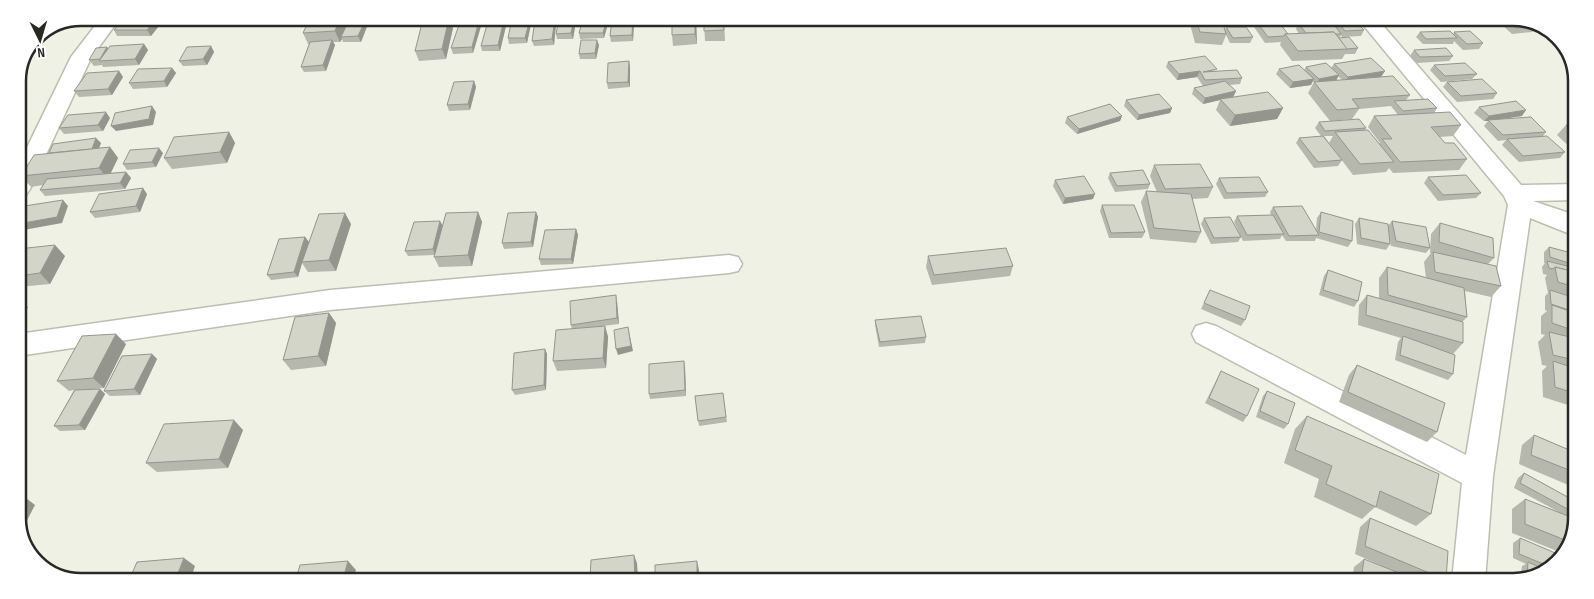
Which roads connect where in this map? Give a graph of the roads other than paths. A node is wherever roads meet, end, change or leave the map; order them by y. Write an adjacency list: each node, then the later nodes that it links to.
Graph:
1 (104, 26): 3 (street)
2 (1373, 26): 5 (street)
3 (26, 172)
4 (1568, 193): 5 (street)
5 (1518, 199): 6 (street); 10 (street)
6 (1568, 223)
7 (729, 264): 9 (street)
8 (1206, 334): 10 (street)
9 (26, 344)
10 (1478, 476): 11 (street)
11 (1470, 573)

